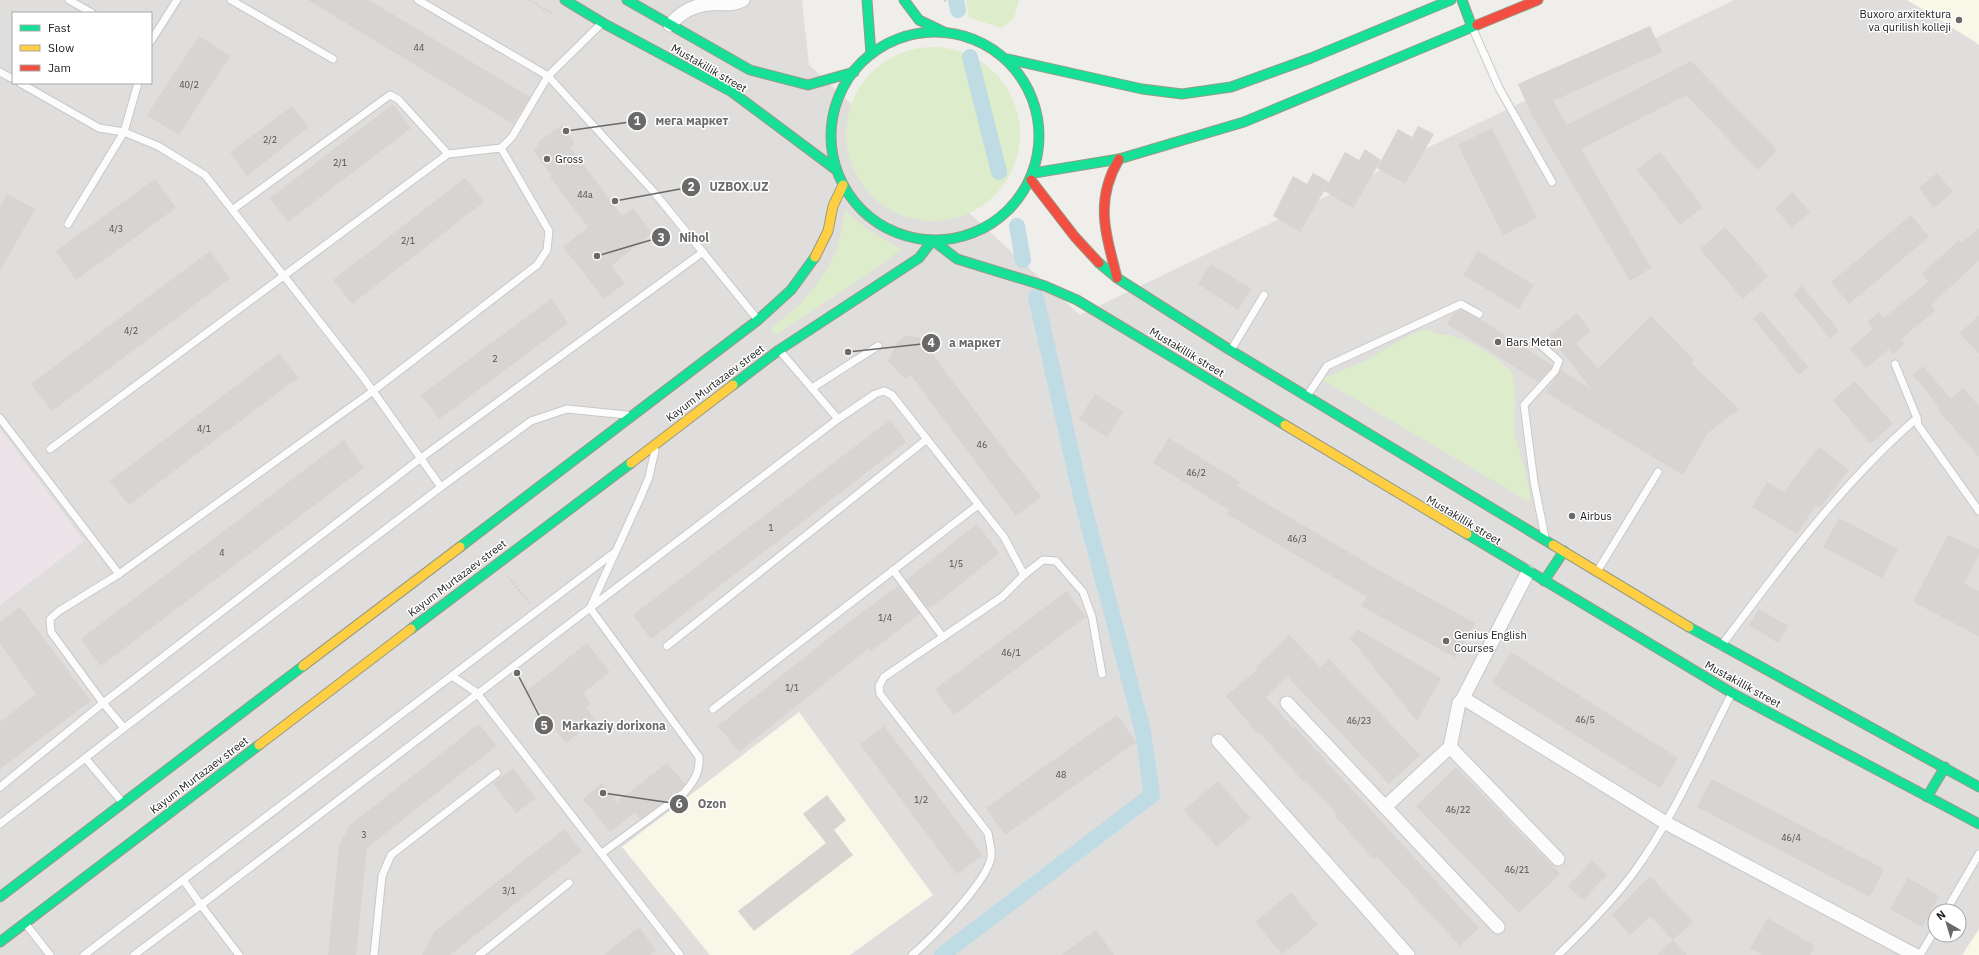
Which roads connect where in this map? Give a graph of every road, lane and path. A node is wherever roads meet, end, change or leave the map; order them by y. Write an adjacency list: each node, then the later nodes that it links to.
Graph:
1 (69, 0): 14 (lane)
2 (177, 0): 20 (lane)
3 (230, 0): 22 (lane)
4 (418, 0): 26 (lane)
5 (529, 0): 15 (path)
6 (565, 0): 16 (main road, Mustakillik street)
7 (628, 0): 17 (main road, Mustakillik street)
8 (743, 0): 17 (street)
9 (867, 0): 21 (main road)
10 (904, 0): 19 (main road)
11 (1451, 0): 23 (main road)
12 (1462, 0): 18 (main road)
13 (1538, 0): 18 (main road)
14 (90, 12)
15 (559, 18)
16 (603, 23): 26 (lane); 34 (main road, Mustakillik street)
17 (670, 25): 25 (main road, Mustakillik street)
18 (1472, 27): 33 (main road); 36 (lane)
19 (944, 32): 21 (main road, Mustakillik street); 23 (main road, Mustakillik street)
20 (152, 39)
21 (871, 54): 25 (main road, Mustakillik street)
22 (333, 59)
23 (1008, 59): 35 (main road, Mustakillik street)
24 (0, 72): 27 (lane)
25 (854, 72): 34 (main road, Mustakillik street)
26 (548, 76): 31 (lane); 41 (lane)
27 (12, 78)
28 (22, 84): 30 (lane)
29 (138, 84): 30 (lane)
30 (124, 132): 38 (lane); 39 (lane)
31 (501, 148): 32 (lane); 53 (lane)
32 (448, 154): 38 (lane); 42 (lane)
33 (1119, 159): 35 (main road); 43 (main road)
34 (835, 169): 37 (main road, Mustakillik street)
35 (1033, 176): 40 (main road, Mustakillik street); 43 (main road, Mustakillik street)
36 (1552, 182)
37 (843, 185): 40 (main road, Mustakillik street); 46 (main road, Kayum Murtazaev street)
38 (232, 210): 42 (lane)
39 (68, 224)
40 (934, 242): 49 (main road, Kayum Murtazaev street); 73 (main road, Mustakillik street)
41 (703, 252): 46 (lane); 62 (lane)
42 (284, 276): 53 (lane); 61 (lane)
43 (1117, 278): 50 (main road, Mustakillik street)
44 (1264, 295): 50 (lane)
45 (1479, 314): 54 (lane)
46 (758, 320): 55 (main road, Kayum Murtazaev street)
47 (1536, 341): 67 (lane)
48 (878, 346): 52 (lane)
49 (779, 350): 52 (lane); 60 (main road, Kayum Murtazaev street)
50 (1230, 350): 54 (main road, Mustakillik street)
51 (1895, 364): 57 (lane)
52 (812, 388): 58 (lane)
53 (373, 391): 62 (lane); 74 (lane)
54 (1307, 396): 67 (main road, Mustakillik street)
55 (633, 416): 64 (lane); 99 (main road, Kayum Murtazaev street)
56 (0, 418): 74 (lane)
57 (1917, 418): 66 (lane); 81 (lane)
58 (838, 419): 59 (lane); 77 (lane)
59 (927, 439): 65 (lane); 80 (lane)
60 (657, 442): 68 (lane); 70 (main road, Kayum Murtazaev street)
61 (50, 449)
62 (421, 458): 64 (lane); 87 (lane)
63 (1658, 472): 72 (lane)
64 (441, 487): 90 (lane)
65 (978, 505): 71 (lane); 75 (lane)
66 (1979, 511)
67 (1546, 541): 69 (main road, Mustakillik street)
68 (617, 550): 77 (lane); 78 (lane)
69 (1564, 551): 72 (main road, Mustakillik street); 76 (main road)
70 (496, 563): 78 (path); 112 (main road, Kayum Murtazaev street)
71 (894, 570): 79 (lane); 89 (lane)
72 (1597, 571): 81 (main road, Mustakillik street)
73 (1528, 572): 76 (main road, Mustakillik street); 86 (street)
74 (119, 574): 87 (lane)
75 (1024, 574): 79 (lane); 82 (lane)
76 (1544, 582): 85 (main road, Mustakillik street)
77 (590, 608): 84 (lane); 104 (lane)
78 (536, 612): 83 (lane)
79 (942, 637): 123 (lane)
80 (667, 646)
81 (1721, 646): 94 (main road, Mustakillik street)
82 (1102, 674)
83 (452, 676): 84 (lane); 107 (lane)
84 (476, 692): 104 (lane); 111 (lane)
85 (1732, 693): 98 (main road, Mustakillik street); 101 (lane)
86 (1463, 698): 92 (street); 101 (street)
87 (103, 703): 90 (lane); 96 (lane)
88 (1287, 703): 100 (street)
89 (713, 709)
90 (124, 728): 93 (lane)
91 (1218, 741): 124 (street)
92 (1450, 747): 100 (street); 106 (street)
93 (86, 759): 99 (lane); 102 (lane)
94 (1945, 767): 97 (main road, Mustakillik street); 98 (main road)
95 (497, 773): 121 (lane)
96 (0, 787)
97 (1979, 787)
98 (1927, 797): 103 (main road, Mustakillik street)
99 (123, 804): 109 (main road, Kayum Murtazaev street)
100 (1385, 807): 113 (street)
101 (1666, 822): 125 (lane); 126 (street)
102 (0, 824)
103 (1979, 824)
104 (602, 854): 116 (lane)
105 (1979, 854): 110 (lane)
106 (1558, 859)
107 (184, 881): 111 (lane); 118 (lane)
108 (569, 883): 122 (lane)
109 (0, 897)
110 (1951, 903)
111 (201, 904): 119 (lane); 120 (lane)
112 (25, 923): 114 (main road, Kayum Murtazaev street); 117 (lane)
113 (1498, 927)
114 (0, 942)
115 (1927, 943): 127 (lane)
116 (677, 954)
117 (50, 955)
118 (84, 955)
119 (134, 955)
120 (239, 955)
121 (374, 955)
122 (479, 955)
123 (912, 955)
124 (1408, 955)
125 (1558, 955)
126 (1915, 955)
127 (1920, 955)

